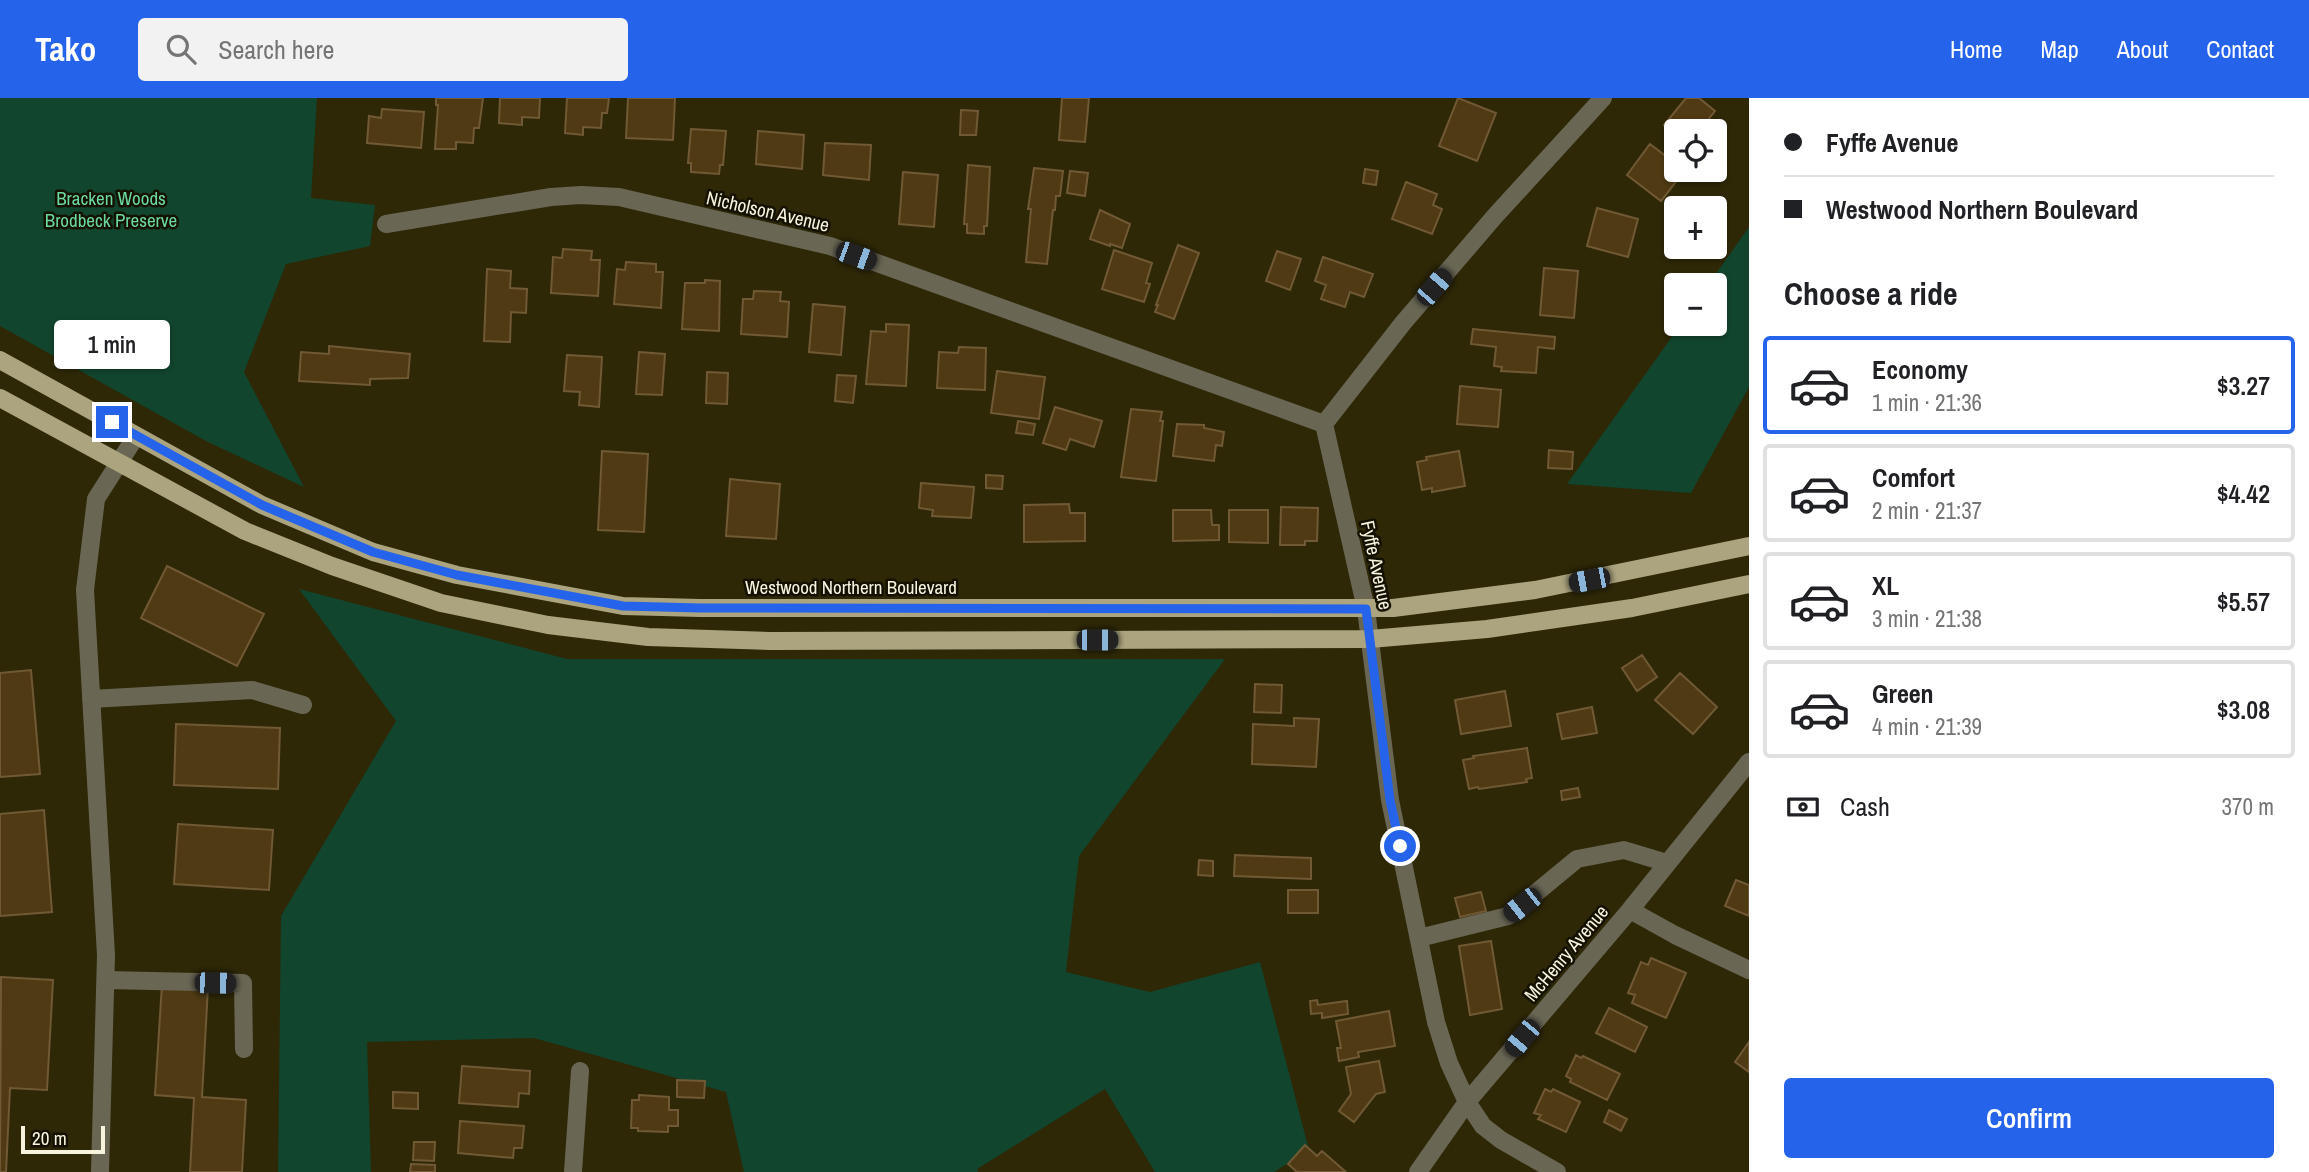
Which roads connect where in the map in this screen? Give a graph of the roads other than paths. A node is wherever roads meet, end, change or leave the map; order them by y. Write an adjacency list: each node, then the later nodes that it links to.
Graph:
1 (1603, 98): 5 (street)
2 (386, 224): 5 (street, Nicholson Avenue)
3 (0, 360): 6 (main road, Westwood Northern Boulevard)
4 (0, 398): 7 (main road)
5 (1324, 424): 10 (street, Fyffe Avenue)
6 (136, 436): 7 (street); 10 (main road, Westwood Northern Boulevard)
7 (118, 464): 11 (main road); 12 (street)
8 (1749, 547): 10 (main road, Westwood Northern Boulevard)
9 (1749, 584): 11 (main road)
10 (1366, 609): 11 (street, Fyffe Avenue)
11 (1370, 639): 17 (street, Fyffe Avenue)
12 (91, 699): 13 (street); 19 (street)
13 (303, 705)
14 (1749, 762): 15 (street, McHenry Avenue)
15 (1667, 863): 16 (street, McHenry Avenue); 17 (street)
16 (1630, 910): 18 (street); 22 (street, McHenry Avenue)
17 (1419, 938): 22 (street, Fyffe Avenue)
18 (1749, 970)
19 (106, 980): 20 (street); 23 (street)
20 (244, 1049)
21 (580, 1071): 24 (street)
22 (1468, 1101): 25 (street, McHenry Avenue); 26 (street, Fyffe Avenue)
23 (100, 1172)
24 (573, 1172)
25 (1418, 1172)
26 (1558, 1172)

